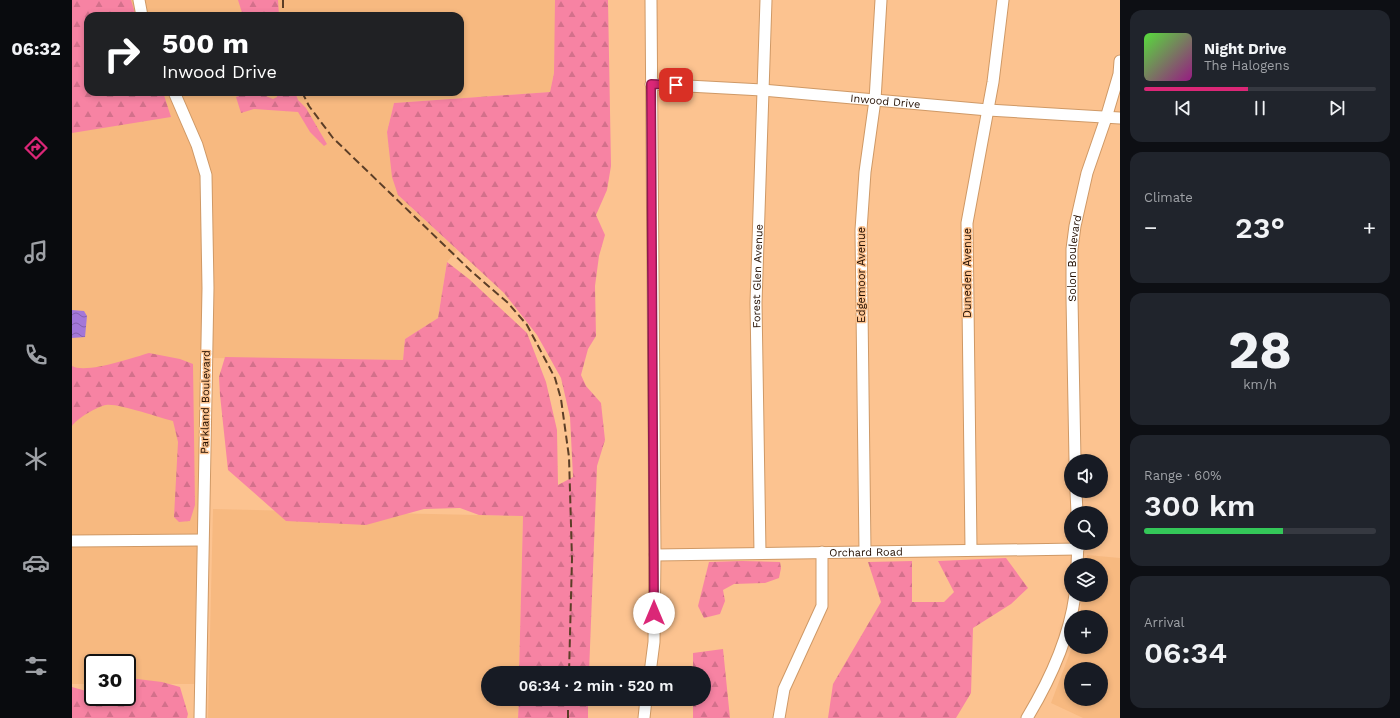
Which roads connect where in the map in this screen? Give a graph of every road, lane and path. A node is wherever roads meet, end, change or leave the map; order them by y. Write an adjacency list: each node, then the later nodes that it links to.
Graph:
1 (139, 0): 6 (street)
2 (651, 0): 8 (street)
3 (766, 0): 9 (street, Forest Glen Avenue)
4 (881, 0): 11 (street, Edgemoor Avenue)
5 (1003, 0): 12 (street, Duneden Avenue)
6 (141, 12)
7 (1120, 62): 13 (street, Solon Boulevard)
8 (651, 84): 9 (street, Inwood Drive); 23 (street)
9 (762, 90): 11 (street, Inwood Drive); 22 (street, Forest Glen Avenue)
10 (176, 96): 16 (street, Parkland Boulevard)
11 (874, 100): 12 (street, Inwood Drive); 20 (street, Edgemoor Avenue)
12 (988, 110): 13 (street, Inwood Drive); 19 (street, Duneden Avenue)
13 (1106, 118): 14 (street, Inwood Drive); 15 (street, Solon Boulevard)
14 (1120, 118)
15 (1076, 454)
16 (202, 540): 17 (street); 27 (street, Parkland Boulevard)
17 (72, 541)
18 (1064, 546): 19 (street, Orchard Road)
19 (971, 549): 20 (street, Orchard Road)
20 (865, 551): 21 (street, Orchard Road)
21 (822, 552): 22 (street, Orchard Road); 29 (street)
22 (760, 553): 23 (street, Orchard Road)
23 (654, 555): 25 (street)
24 (1073, 602): 30 (street)
25 (651, 666)
26 (645, 706): 28 (street)
27 (200, 718)
28 (644, 718)
29 (779, 718)
30 (1027, 718)

